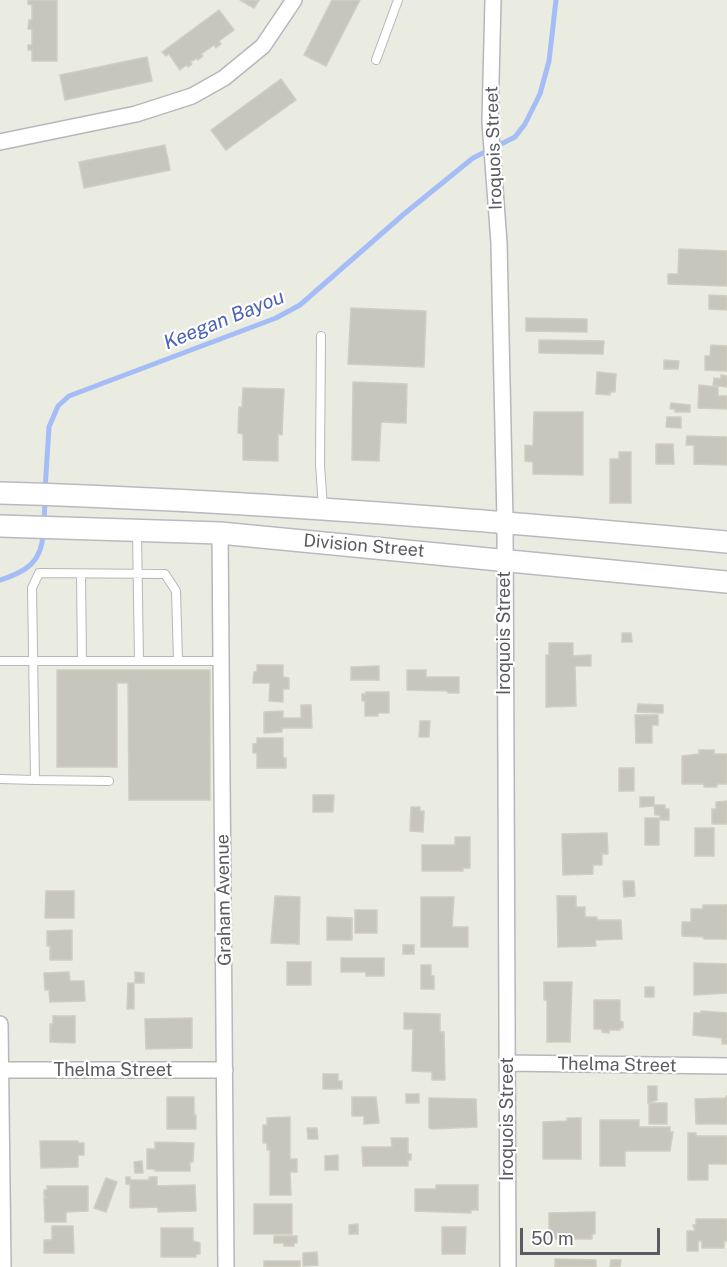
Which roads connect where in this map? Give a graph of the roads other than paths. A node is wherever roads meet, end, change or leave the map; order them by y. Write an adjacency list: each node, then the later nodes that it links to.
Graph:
1 (294, 0): 5 (street)
2 (398, 0): 4 (lane)
3 (493, 0): 9 (street, Iroquois Street)
4 (376, 60)
5 (0, 142)
6 (321, 336): 8 (lane)
7 (0, 493): 8 (main road, Division Street)
8 (323, 509): 9 (main road, Division Street)
9 (504, 521): 13 (main road, Division Street); 14 (street, Iroquois Street)
10 (0, 526): 11 (main road, Division Street)
11 (137, 530): 12 (main road, Division Street); 16 (lane)
12 (220, 532): 14 (main road, Division Street); 23 (street, Graham Avenue)
13 (727, 542)
14 (504, 560): 17 (main road, Division Street); 28 (street, Iroquois Street)
15 (81, 574): 16 (lane); 19 (lane); 20 (lane)
16 (138, 574): 21 (lane); 22 (lane)
17 (727, 582)
18 (0, 661): 19 (lane)
19 (34, 661): 20 (lane); 25 (lane)
20 (82, 661): 21 (lane)
21 (139, 661): 22 (lane)
22 (178, 661): 23 (lane)
23 (222, 661): 31 (street, Graham Avenue)
24 (0, 779): 25 (lane)
25 (35, 780): 26 (lane)
26 (109, 781)
27 (0, 1024): 30 (street)
28 (507, 1063): 29 (street, Thelma Street); 34 (street, Iroquois Street)
29 (727, 1066)
30 (1, 1070): 31 (street, Thelma Street); 32 (street)
31 (225, 1070): 33 (street, Graham Avenue)
32 (3, 1267)
33 (226, 1267)
34 (508, 1267)

